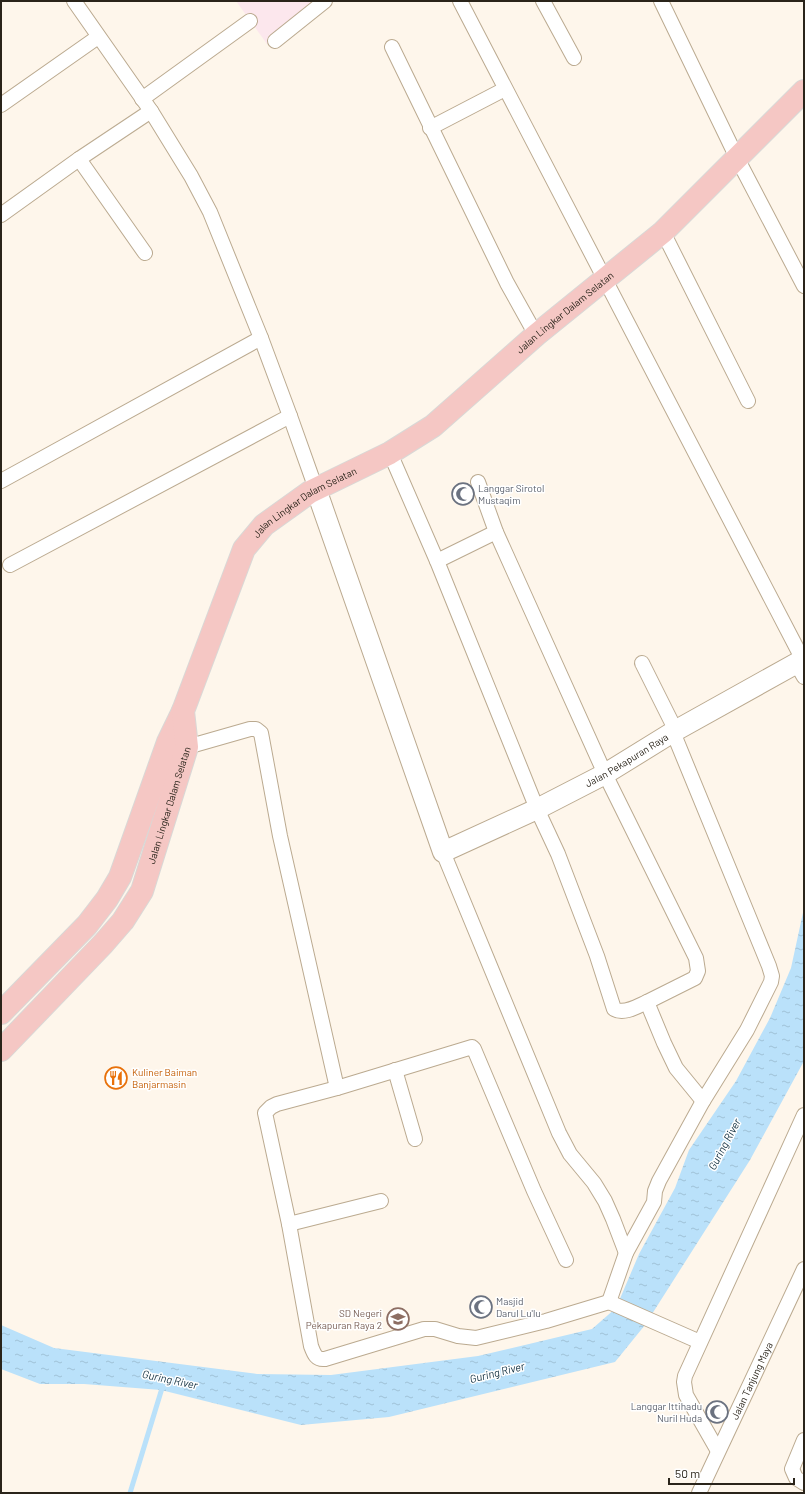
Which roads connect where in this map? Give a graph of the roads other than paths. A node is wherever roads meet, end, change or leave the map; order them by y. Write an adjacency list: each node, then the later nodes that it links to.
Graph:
1 (74, 1): 7 (street)
2 (325, 1): 8 (street)
3 (460, 1): 11 (street)
4 (543, 1): 10 (street)
5 (661, 1): 17 (street)
6 (250, 21): 13 (street)
7 (98, 37): 13 (street); 14 (street)
8 (275, 41)
9 (392, 48): 16 (street)
10 (574, 58)
11 (505, 89): 16 (street); 22 (street)
12 (804, 91): 17 (main road, Jalan Lingkar Dalam Selatan)
13 (142, 99): 15 (street)
14 (1, 105)
15 (151, 111): 18 (street); 25 (street)
16 (430, 128): 24 (street)
17 (736, 158): 20 (main road, Jalan Lingkar Dalam Selatan); 23 (street)
18 (79, 159): 19 (street); 21 (street)
19 (1, 215)
20 (663, 232): 22 (main road, Jalan Lingkar Dalam Selatan); 26 (street)
21 (145, 253)
22 (604, 280): 24 (main road, Jalan Lingkar Dalam Selatan); 36 (street)
23 (804, 286)
24 (536, 335): 28 (main road, Jalan Lingkar Dalam Selatan)
25 (261, 338): 27 (street); 29 (street)
26 (748, 401)
27 (290, 416): 31 (street); 34 (street)
28 (390, 453): 31 (main road, Jalan Lingkar Dalam Selatan); 33 (street)
29 (1, 481)
30 (478, 482): 32 (street)
31 (316, 489): 38 (main road, Jalan Lingkar Dalam Selatan); 41 (street)
32 (496, 532): 33 (street); 39 (street)
33 (437, 561): 40 (street)
34 (10, 565)
35 (642, 663): 37 (street)
36 (802, 665): 37 (street, Jalan Pekapuran Raya)
37 (674, 732): 39 (street, Jalan Pekapuran Raya); 47 (street)
38 (177, 744): 43 (main road, Jalan Lingkar Dalam Selatan); 44 (main road, Jalan Lingkar Dalam Selatan); 46 (street)
39 (605, 774): 40 (street, Jalan Pekapuran Raya); 42 (street)
40 (537, 809): 41 (street, Jalan Pekapuran Raya); 42 (street)
41 (443, 852): 52 (street)
42 (647, 1002): 47 (street)
43 (1, 1013)
44 (1, 1050)
45 (395, 1070): 46 (street); 49 (street); 53 (street)
46 (337, 1088): 51 (street)
47 (703, 1101): 52 (street)
48 (804, 1115): 56 (street)
49 (415, 1139)
50 (381, 1201): 51 (street)
51 (289, 1224): 55 (street)
52 (626, 1253): 55 (street)
53 (566, 1260)
54 (804, 1269): 58 (street, Jalan Tanjung Maya)
55 (613, 1304): 56 (street)
56 (700, 1342): 58 (street)
57 (804, 1440): 59 (street)
58 (718, 1451): 60 (street, Jalan Tanjung Maya)
59 (804, 1483)
60 (699, 1493)

